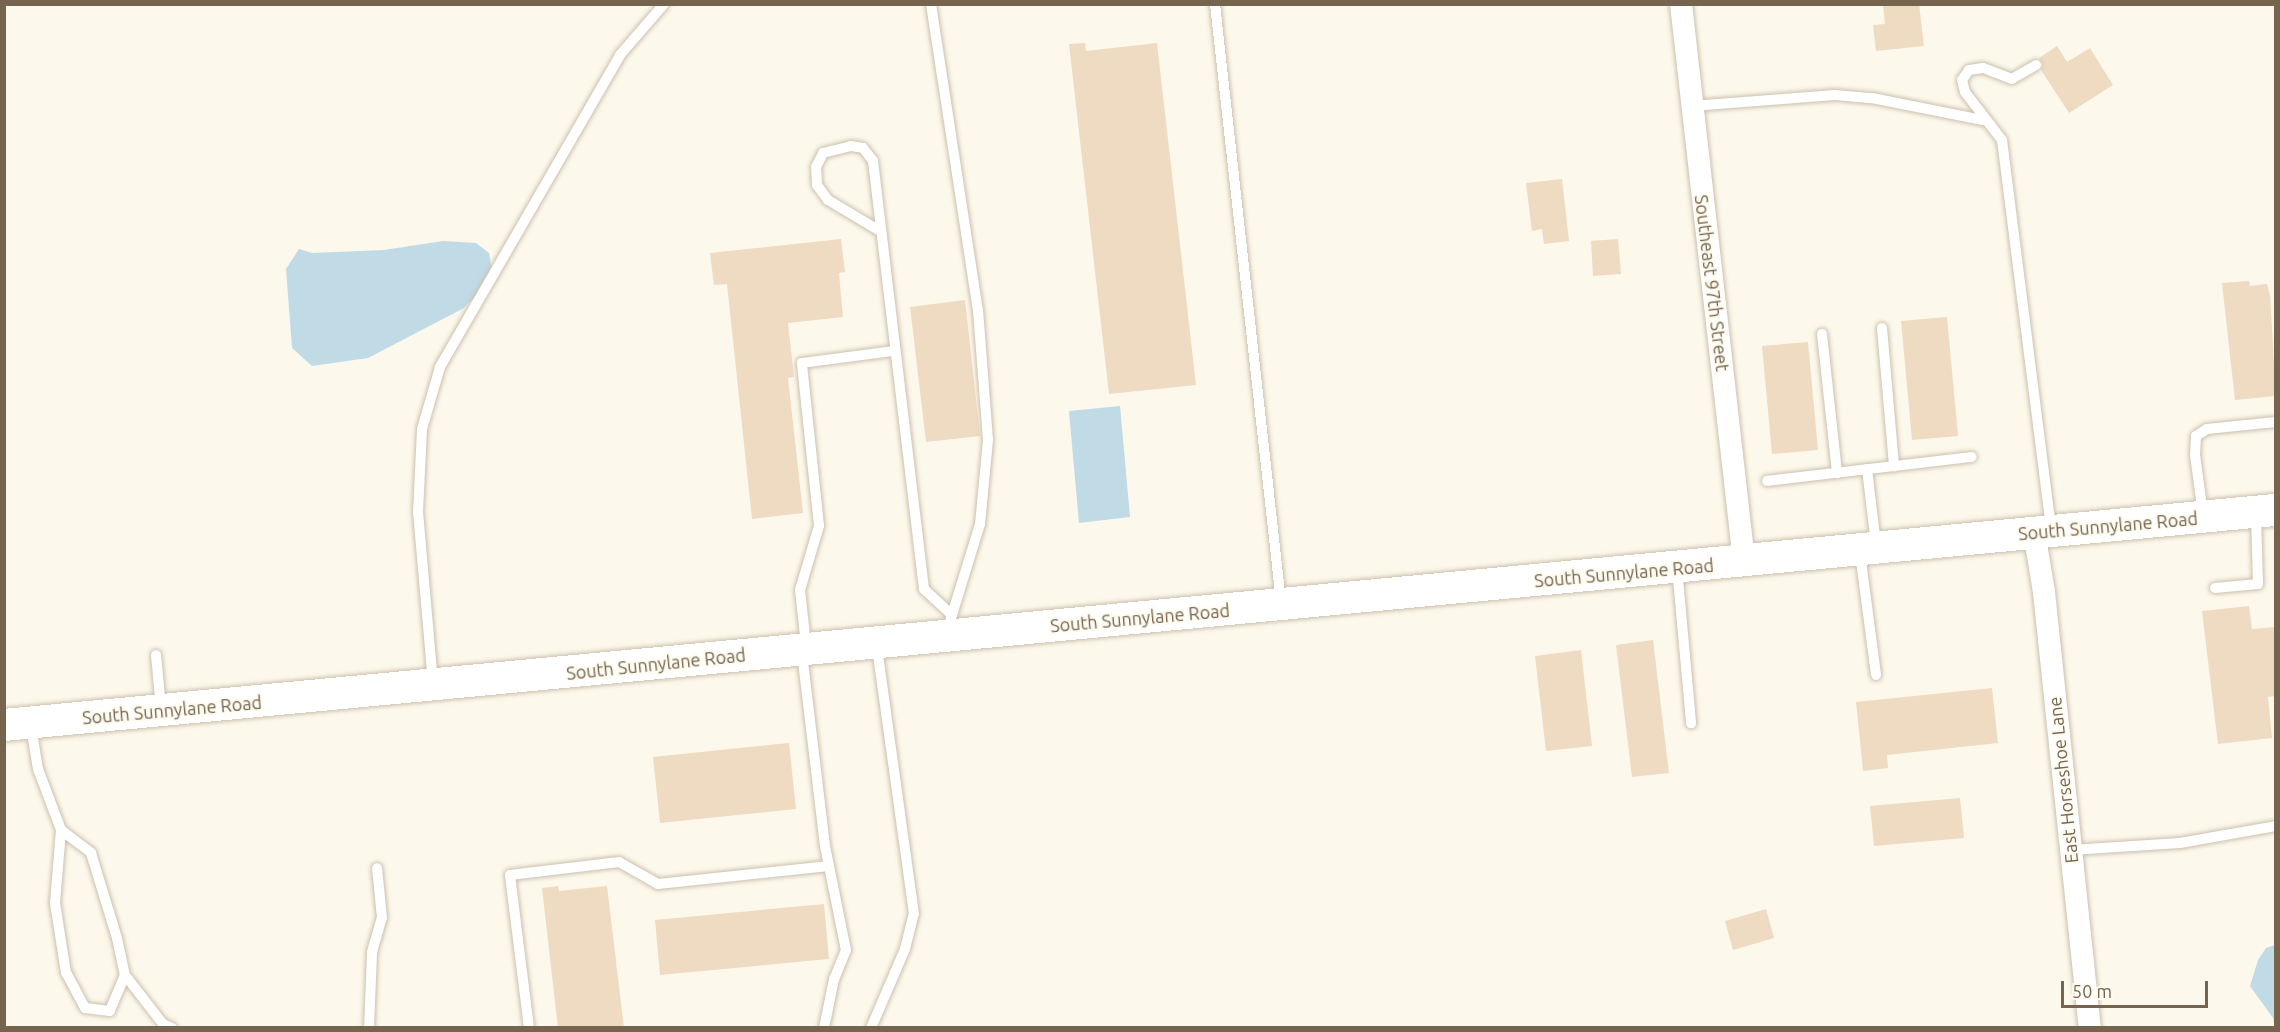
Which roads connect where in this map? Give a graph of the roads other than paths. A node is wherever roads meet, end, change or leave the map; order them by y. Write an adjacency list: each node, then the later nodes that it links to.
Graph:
1 (664, 4): 31 (lane)
2 (931, 4): 26 (lane)
3 (1215, 4): 25 (lane)
4 (1681, 4): 6 (street, Southeast 97th Street)
5 (2036, 65): 7 (lane)
6 (1692, 106): 7 (lane); 22 (street, Southeast 97th Street)
7 (1988, 122): 20 (lane)
8 (880, 231): 8 (lane); 11 (lane)
9 (1882, 328): 14 (lane)
10 (1822, 334): 16 (lane)
11 (893, 351): 26 (lane); 28 (lane)
12 (2276, 422): 19 (lane)
13 (1972, 457): 14 (lane)
14 (1894, 466): 15 (lane)
15 (1868, 469): 16 (lane); 21 (lane)
16 (1837, 473): 17 (lane)
17 (1767, 481)
18 (2265, 511): 19 (street, South Sunnylane Road); 24 (lane)
19 (2203, 517): 20 (street, South Sunnylane Road)
20 (2043, 531): 21 (street, South Sunnylane Road); 37 (street, East Horseshoe Lane)
21 (1868, 549): 22 (street, South Sunnylane Road); 30 (lane)
22 (1744, 561): 23 (street, South Sunnylane Road)
23 (1677, 568): 25 (street, South Sunnylane Road); 33 (lane)
24 (2215, 588)
25 (1281, 605): 26 (street, South Sunnylane Road)
26 (949, 626): 27 (street, South Sunnylane Road)
27 (877, 643): 28 (street, South Sunnylane Road); 45 (lane)
28 (804, 650): 31 (street, South Sunnylane Road); 38 (lane)
29 (156, 655): 32 (lane)
30 (1876, 675)
31 (433, 686): 32 (street, South Sunnylane Road)
32 (162, 711): 34 (street, South Sunnylane Road)
33 (1691, 723)
34 (17, 724): 36 (lane)
35 (2276, 826): 37 (lane)
36 (62, 830): 40 (lane); 40 (lane)
37 (2071, 850): 46 (street, East Horseshoe Lane)
38 (829, 866): 43 (lane); 44 (lane)
39 (378, 868): 42 (lane)
40 (124, 975): 41 (lane)
41 (172, 1028)
42 (369, 1028)
43 (529, 1028)
44 (824, 1028)
45 (871, 1028)
46 (2090, 1028)

